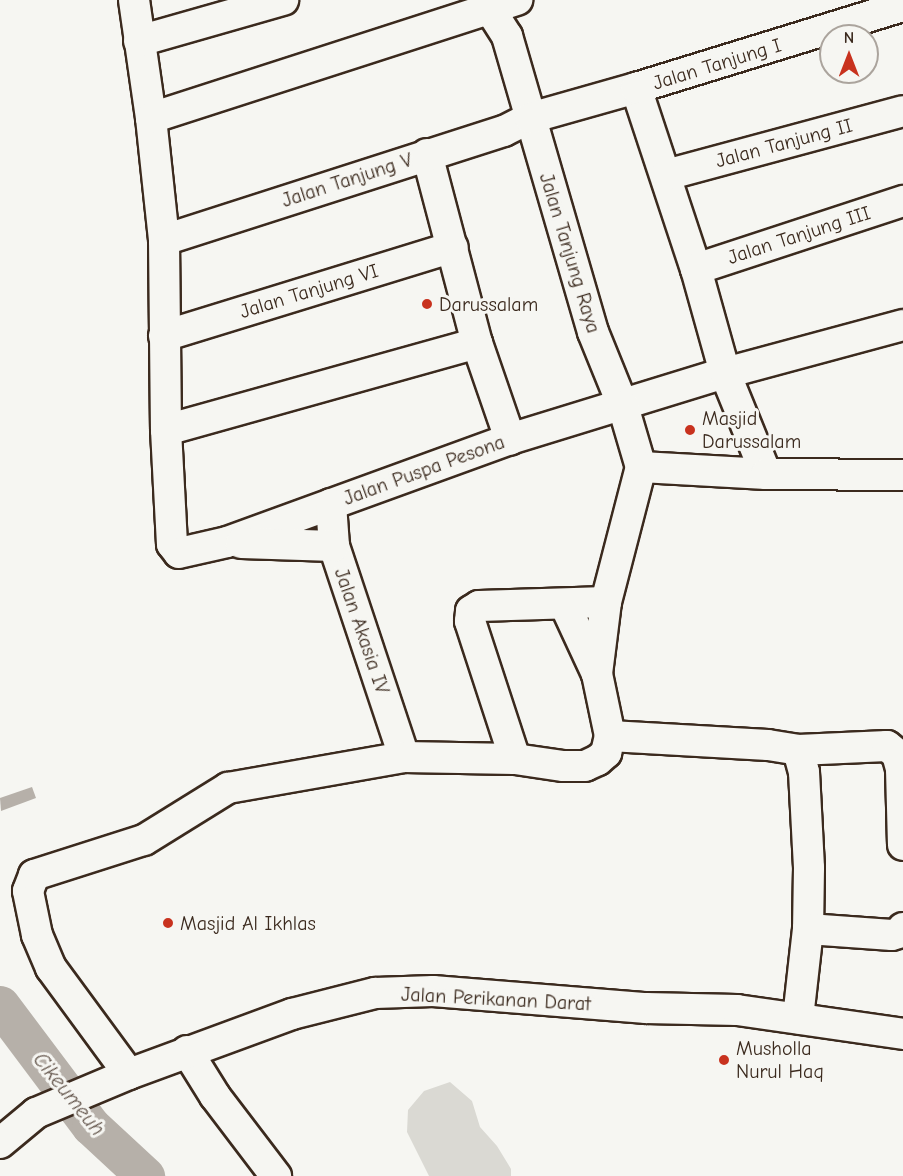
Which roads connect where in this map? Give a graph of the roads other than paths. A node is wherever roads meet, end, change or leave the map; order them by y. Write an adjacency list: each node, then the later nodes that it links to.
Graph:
1 (134, 0): 6 (street)
2 (283, 0): 4 (street)
3 (501, 2): 9 (street); 10 (street, Jalan Tanjung Raya)
4 (249, 5): 6 (street)
5 (903, 6): 7 (street, Jalan Tanjung I)
6 (139, 41): 9 (street)
7 (636, 88): 10 (street, Jalan Tanjung I); 12 (street)
8 (903, 111): 12 (street, Jalan Tanjung II)
9 (151, 118): 14 (street)
10 (530, 118): 11 (street, Jalan Tanjung V); 21 (street, Jalan Tanjung Raya)
11 (427, 154): 14 (street, Jalan Tanjung V); 15 (street)
12 (666, 175): 16 (street)
13 (903, 201): 16 (street, Jalan Tanjung III)
14 (164, 240): 18 (street)
15 (453, 247): 18 (street, Jalan Tanjung VI); 19 (street)
16 (696, 269): 20 (street)
17 (903, 325): 20 (street, Jalan Puspa Pesona)
18 (164, 336): 22 (street)
19 (477, 343): 22 (street); 23 (street)
20 (725, 373): 21 (street, Jalan Puspa Pesona); 25 (street)
21 (622, 406): 23 (street, Jalan Puspa Pesona); 24 (street, Jalan Tanjung Raya)
22 (166, 430): 28 (street, Jalan Puspa Pesona)
23 (510, 439): 27 (street, Jalan Puspa Pesona)
24 (641, 467): 25 (street); 30 (street)
25 (766, 474): 26 (street)
26 (903, 475)
27 (331, 504): 28 (street, Jalan Puspa Pesona); 29 (street, Jalan Akasia IV)
28 (227, 542): 29 (street, Jalan Puspa Pesona)
29 (334, 546): 35 (street, Jalan Akasia IV)
30 (606, 602): 31 (street); 32 (street)
31 (565, 604): 32 (street); 36 (street)
32 (597, 674): 33 (street)
33 (610, 736): 34 (street); 36 (street)
34 (798, 750): 37 (street); 39 (street)
35 (404, 757): 36 (street); 43 (street)
36 (515, 759)
37 (903, 845)
38 (903, 928): 39 (street)
39 (808, 929): 40 (street)
40 (798, 1018): 41 (street, Jalan Perikanan Darat); 42 (street, Jalan Perikanan Darat)
41 (903, 1034)
42 (187, 1051): 43 (street, Jalan Perikanan Darat); 45 (street)
43 (129, 1074): 44 (street, Jalan Perikanan Darat)
44 (0, 1143)
45 (276, 1176)

